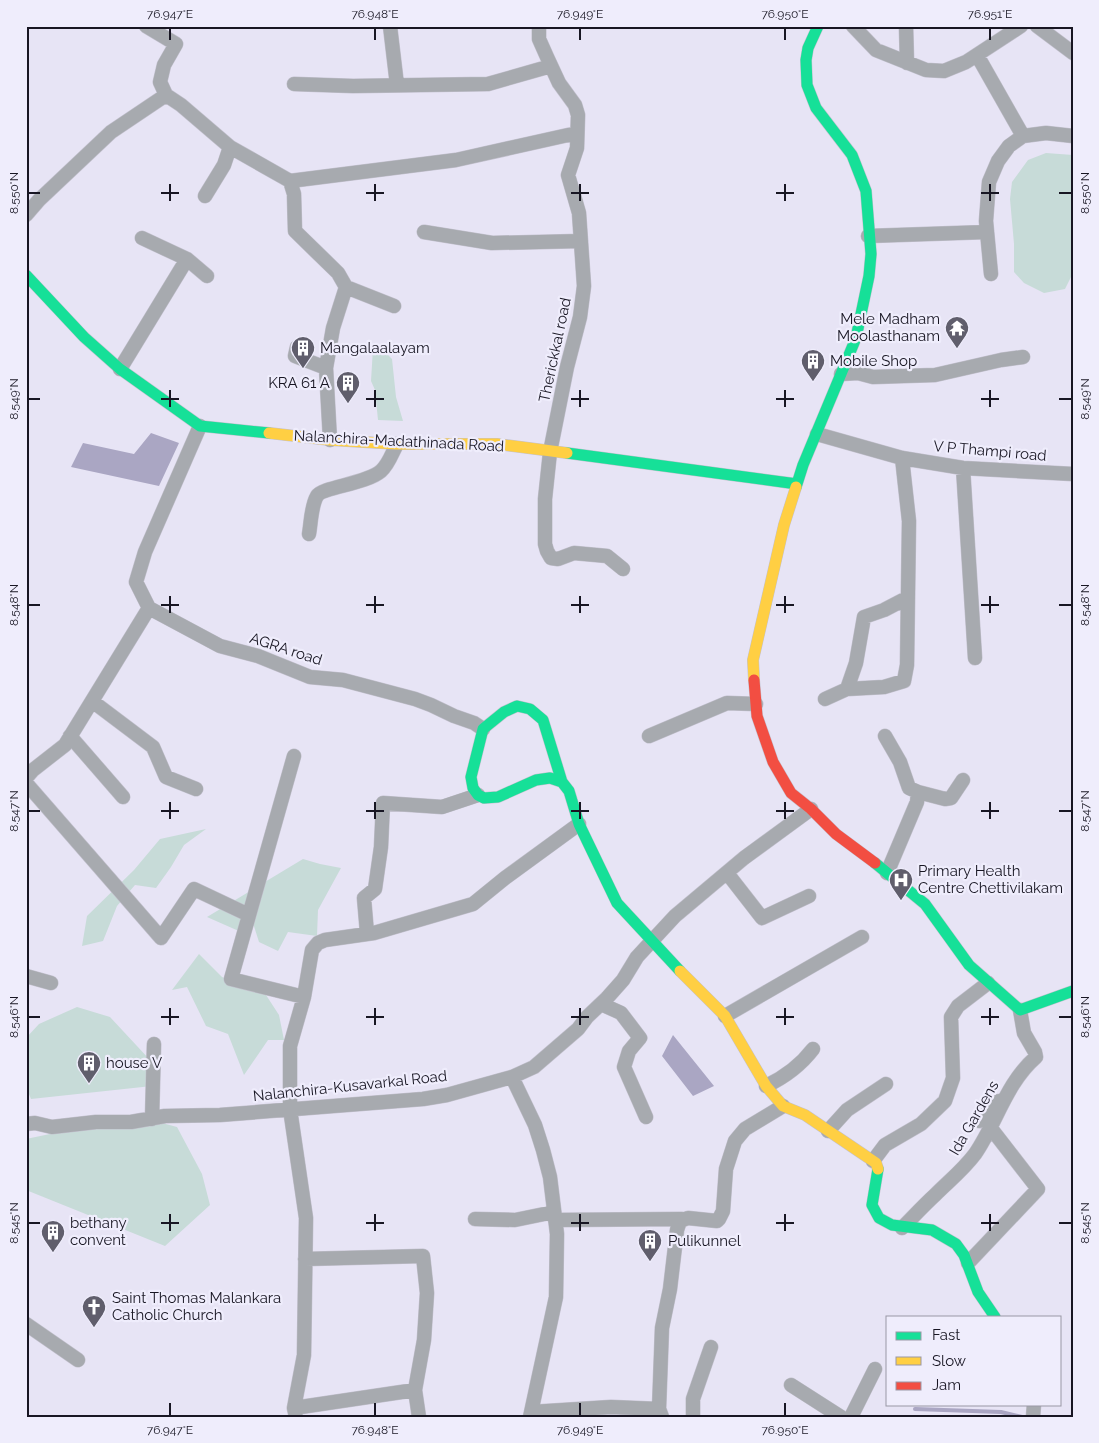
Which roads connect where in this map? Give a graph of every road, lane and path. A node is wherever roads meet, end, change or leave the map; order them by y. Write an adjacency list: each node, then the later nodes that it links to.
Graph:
1 (146, 26): 15 (street)
2 (390, 26): 14 (street)
3 (540, 26): 12 (street, Therickkal road)
4 (818, 26): 25 (street)
5 (853, 26): 11 (street)
6 (906, 26): 11 (street)
7 (1021, 26): 10 (street)
8 (1037, 26): 9 (street)
9 (1073, 53)
10 (977, 55): 11 (street); 17 (street)
11 (907, 63)
12 (551, 66): 14 (street); 16 (street, Therickkal road)
13 (294, 84): 14 (street)
14 (397, 85)
15 (166, 95): 19 (street); 22 (street)
16 (577, 133): 20 (street); 27 (street, Therickkal road)
17 (1022, 136): 18 (street); 24 (street)
18 (1073, 136)
19 (230, 147): 20 (street); 21 (street)
20 (290, 181): 32 (street)
21 (205, 196)
22 (26, 215)
23 (424, 232): 27 (street)
24 (987, 232): 25 (street); 29 (street)
25 (868, 236): 38 (street)
26 (142, 238): 28 (street)
27 (581, 241): 43 (street, Therickkal road)
28 (187, 259): 31 (street); 37 (street)
29 (991, 274)
30 (26, 276): 37 (street, Nalanchira-Madathinada Road)
31 (207, 276)
32 (346, 287): 33 (street); 36 (street)
33 (394, 306)
34 (296, 347): 36 (street)
35 (1023, 358): 38 (street)
36 (326, 368): 41 (street)
37 (120, 369): 39 (street, Nalanchira-Madathinada Road)
38 (841, 374): 40 (street)
39 (200, 426): 41 (street, Nalanchira-Madathinada Road); 51 (street)
40 (818, 434): 44 (street, V P Thampi road); 47 (street)
41 (330, 440): 42 (street, Nalanchira-Madathinada Road)
42 (397, 444): 43 (street, Nalanchira-Madathinada Road); 48 (street)
43 (550, 452): 47 (street, Nalanchira-Madathinada Road); 49 (street, Therickkal road)
44 (902, 458): 45 (street, V P Thampi road); 50 (street)
45 (963, 468): 46 (street, V P Thampi road); 52 (street)
46 (1073, 474)
47 (797, 484): 56 (street)
48 (310, 534)
49 (623, 569)
50 (907, 598): 53 (street); 53 (street)
51 (149, 608): 55 (street); 57 (street, AGRA road)
52 (975, 658)
53 (847, 689): 54 (street)
54 (826, 699)
55 (92, 701): 58 (street); 66 (street)
56 (756, 704): 59 (street); 70 (street)
57 (483, 729): 64 (street); 68 (street)
58 (70, 736): 62 (street); 69 (street)
59 (649, 736)
60 (885, 736): 67 (street)
61 (294, 756): 75 (street)
62 (26, 778)
63 (964, 780): 67 (street)
64 (562, 782): 68 (street); 71 (street)
65 (26, 783): 75 (street)
66 (196, 789)
67 (918, 792): 73 (street)
68 (478, 794): 76 (street)
69 (123, 797)
70 (810, 808): 72 (street, Nalanchira-Kusavarkal Road); 73 (street)
71 (579, 824): 76 (street); 78 (street)
72 (727, 873): 74 (street); 78 (street, Nalanchira-Kusavarkal Road)
73 (887, 873): 81 (street)
74 (809, 896)
75 (249, 916): 83 (street)
76 (368, 933): 83 (street)
77 (862, 937): 86 (street)
78 (651, 941): 84 (street, Nalanchira-Kusavarkal Road); 86 (street)
79 (26, 976): 80 (street)
80 (51, 983)
81 (988, 983): 85 (street); 99 (street)
82 (1073, 991): 85 (street)
83 (304, 997): 93 (street)
84 (601, 1004): 89 (street, Nalanchira-Kusavarkal Road); 94 (street)
85 (1020, 1010): 97 (street, Ida Gardens)
86 (725, 1016): 91 (street)
87 (154, 1044): 95 (street)
88 (813, 1049): 91 (street)
89 (512, 1077): 93 (street, Nalanchira-Kusavarkal Road); 100 (street)
90 (886, 1084): 98 (street)
91 (766, 1086): 92 (street)
92 (783, 1106): 98 (street); 102 (street)
93 (290, 1109): 95 (street, Nalanchira-Kusavarkal Road); 104 (street)
94 (646, 1117)
95 (152, 1118): 96 (street, Nalanchira-Kusavarkal Road)
96 (26, 1124)
97 (985, 1124): 103 (street, Ida Gardens); 105 (street)
98 (828, 1132): 99 (street)
99 (873, 1161): 103 (street)
100 (555, 1216): 101 (street); 102 (street); 115 (street)
101 (475, 1219)
102 (682, 1219): 114 (street)
103 (902, 1228): 105 (street)
104 (305, 1259): 112 (street); 113 (street)
105 (968, 1263): 106 (street)
106 (994, 1316)
107 (26, 1324): 109 (street)
108 (712, 1347): 117 (street)
109 (78, 1360)
110 (875, 1369): 119 (street)
111 (791, 1386): 118 (street)
112 (415, 1390): 113 (street); 116 (street)
113 (295, 1412)
114 (661, 1413): 115 (street)
115 (531, 1414)
116 (419, 1417)
117 (693, 1417)
118 (841, 1417)
119 (851, 1417)

